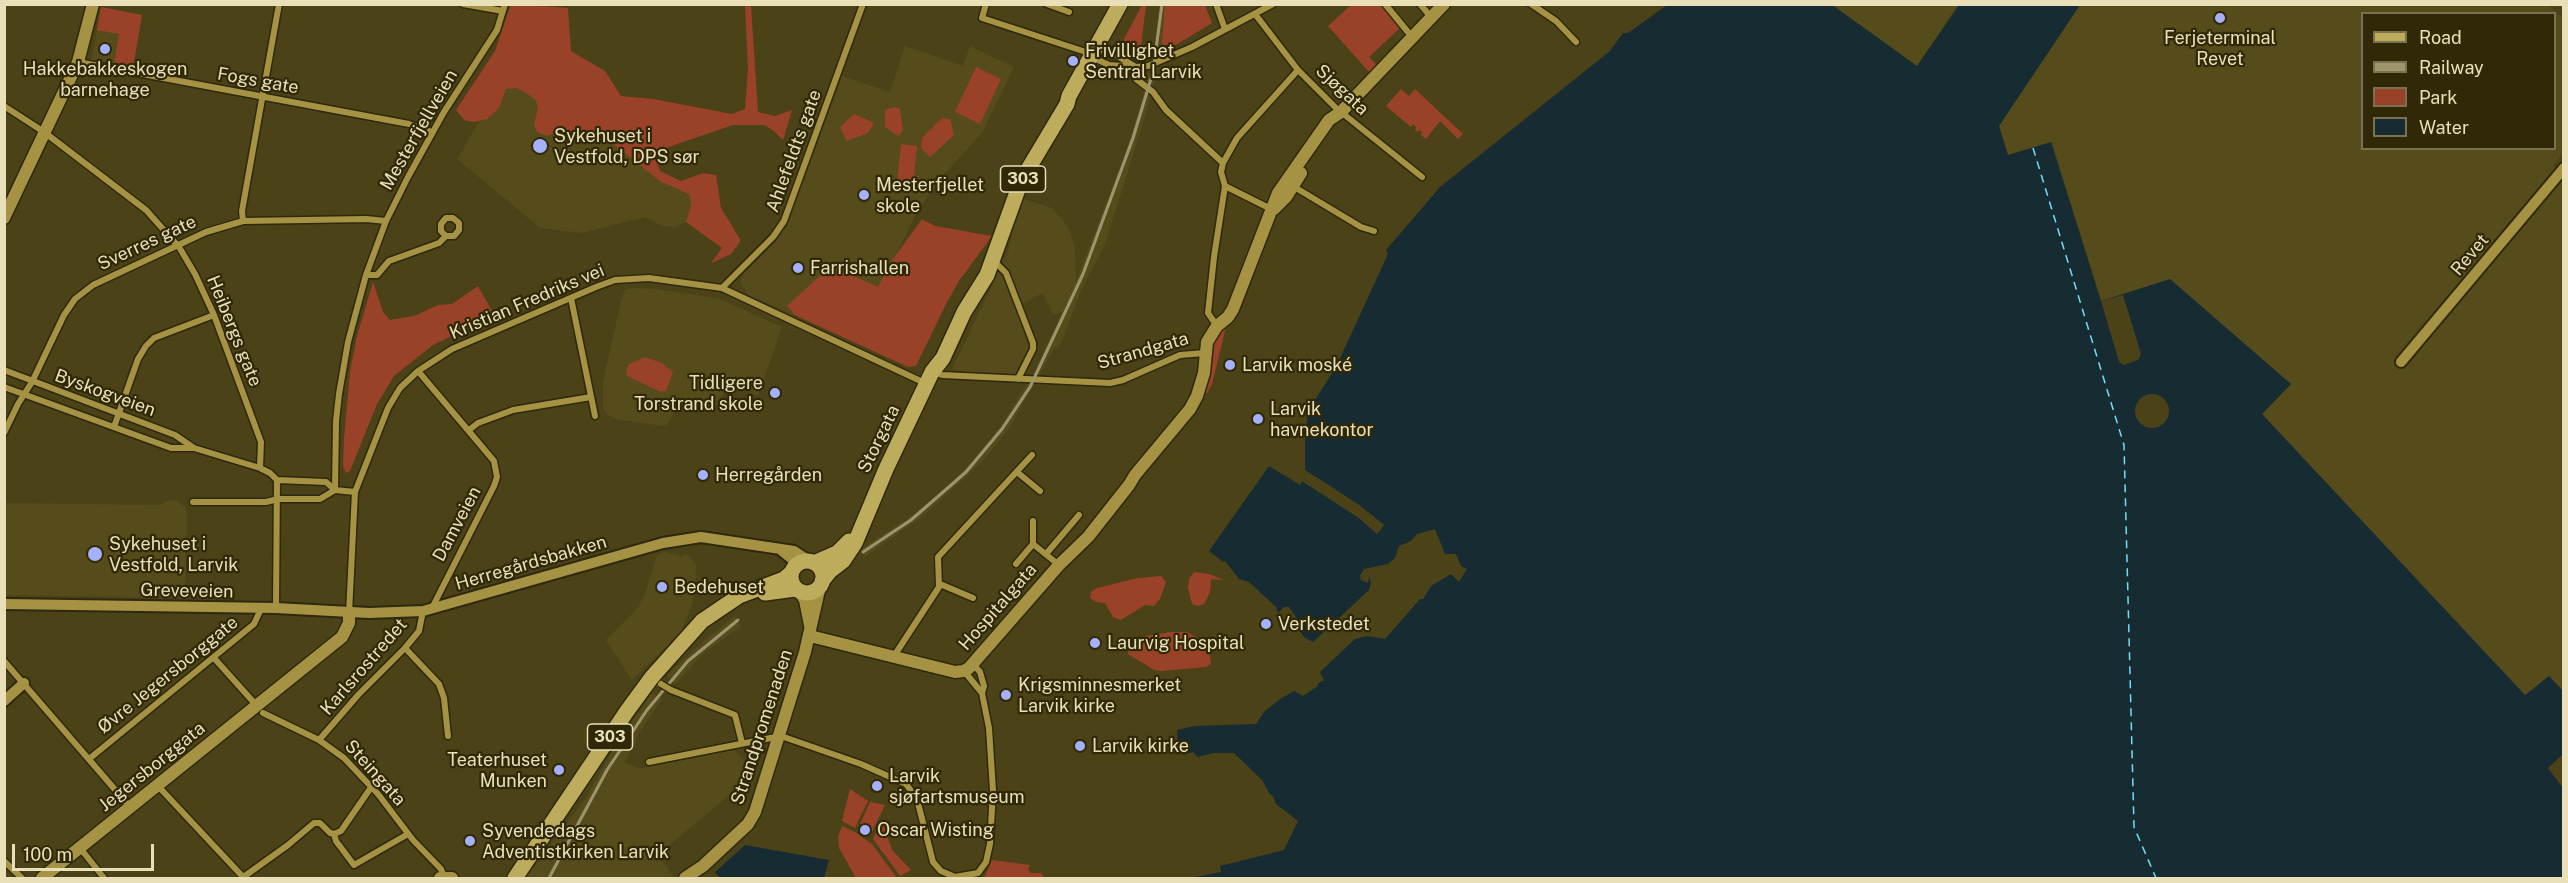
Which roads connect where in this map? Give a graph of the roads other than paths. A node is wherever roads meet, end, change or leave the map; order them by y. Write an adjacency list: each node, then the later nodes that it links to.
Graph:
1 (93, 4): 23 (main road)
2 (279, 4): 26 (street)
3 (463, 4): 15 (street)
4 (863, 4): 45 (street, Ahlefeldts gate)
5 (986, 4): 22 (street)
6 (1047, 4): 16 (street)
7 (1120, 4): 22 (main road, Storgata / 303)
8 (1127, 4): 22 (main road, Storgata / 303)
9 (1216, 4): 19 (street)
10 (1273, 4): 17 (street)
11 (1385, 4): 20 (street)
12 (1420, 4): 18 (street)
13 (1444, 4): 18 (main road, Strandgata)
14 (1531, 4): 21 (street)
15 (504, 8): 30 (street, Mesterfjellveien)
16 (1069, 12)
17 (1255, 14): 19 (street); 25 (street, Sjøgata)
18 (1431, 17): 20 (main road, Strandgata)
19 (1225, 29): 24 (street)
20 (1413, 37): 28 (main road, Strandgata)
21 (1576, 42)
22 (1098, 54): 24 (street); 24 (street); 43 (main road, Storgata / 303)
23 (78, 62): 26 (street, Fogs gate); 29 (main road)
24 (1136, 67): 31 (street)
25 (1298, 70): 28 (street, Sjøgata); 31 (street)
26 (263, 97): 30 (street, Fogs gate); 38 (street)
27 (4, 106): 29 (street, Heibergs gate)
28 (1341, 112): 33 (street, Sjøgata); 34 (main road, Strandgata)
29 (44, 132): 37 (main road); 42 (street, Heibergs gate)
30 (432, 132): 39 (street, Mesterfjellveien)
31 (1222, 163): 35 (street)
32 (2564, 168): 50 (street, Revet)
33 (1422, 177)
34 (1289, 184): 36 (main road, Strandgata); 40 (street)
35 (1226, 186): 36 (street); 48 (street)
36 (1273, 210): 48 (main road, Strandgata)
37 (4, 218)
38 (243, 221): 39 (street, Sverres gate); 42 (street, Sverres gate)
39 (386, 221): 44 (street, Mesterfjellveien)
40 (1374, 231)
41 (446, 236): 44 (street)
42 (179, 247): 47 (street, Heibergs gate); 55 (street, Sverres gate)
43 (992, 260): 53 (main road, Storgata / 303); 54 (street)
44 (366, 275): 69 (street, Mesterfjellveien)
45 (722, 288): 46 (street, Kristian Fredriks vei); 53 (street, Kristian Fredriks vei)
46 (571, 298): 52 (street, Kristian Fredriks vei); 58 (street)
47 (214, 315): 59 (street); 66 (street, Heibergs gate)
48 (1217, 326): 49 (main road, Strandgata)
49 (1204, 353): 54 (street, Strandgata); 82 (main road, Hospitalgata)
50 (2401, 362)
51 (4, 370): 55 (street, Byskogveien)
52 (418, 371): 62 (street, Damveien); 71 (street, Kristian Fredriks vei)
53 (930, 378): 54 (street, Strandgata); 76 (main road, Storgata / 303)
54 (1018, 379)
55 (32, 382): 57 (street, Sverres gate); 59 (street, Byskogveien)
56 (4, 387): 57 (street, Byskogveien)
57 (23, 395): 61 (street, Byskogveien); 63 (street, Sverres gate)
58 (591, 397): 60 (street); 62 (street)
59 (119, 413): 61 (street); 64 (street, Byskogveien)
60 (595, 416)
61 (114, 428): 64 (street, Byskogveien)
62 (469, 430): 91 (street, Damveien)
63 (4, 433)
64 (194, 448): 66 (street, Byskogveien)
65 (1032, 456): 67 (street)
66 (260, 468): 68 (street)
67 (1017, 472): 70 (street); 85 (street)
68 (277, 480): 69 (street); 72 (street)
69 (335, 490): 71 (street); 72 (street)
70 (1040, 491)
71 (355, 492): 92 (street, Kristian Fredriks vei)
72 (278, 498): 73 (street); 89 (street)
73 (193, 502)
74 (1079, 515): 79 (street, Hospitalgata)
75 (1033, 521): 77 (street, Hospitalgata)
76 (862, 524): 80 (main road, Storgata / 303); 84 (main road, Storgata / 303)
77 (1033, 544): 79 (street, Hospitalgata); 81 (street, Hospitalgata)
78 (781, 551): 80 (street, Herregårdsbakken); 83 (street); 91 (street, Herregårdsbakken)
79 (1046, 554): 82 (street, Hospitalgata)
80 (811, 562): 83 (main road, 303); 84 (main road)
81 (1016, 564)
82 (1059, 565): 100 (main road, Hospitalgata)
83 (792, 570): 86 (main road); 95 (main road, 303)
84 (821, 584): 86 (main road, 303); 94 (main road, Strandpromenaden)
85 (940, 584): 87 (street); 97 (street)
86 (797, 591): 94 (main road, Strandpromenaden); 95 (main road, 303)
87 (973, 598)
88 (4, 604): 90 (street, Greveveien)
89 (276, 608): 90 (street, Greveveien); 92 (street, Greveveien)
90 (261, 609): 98 (street, Øvre Jegersborggate)
91 (427, 610): 93 (street, Herregårdsbakken); 96 (street, Karlsrostredet)
92 (349, 613): 93 (street, Greveveien); 105 (main road, Jegersborggata)
93 (369, 614)
94 (810, 632): 97 (main road); 106 (main road, Strandpromenaden)
95 (679, 646): 115 (main road, 303)
96 (405, 648): 107 (street); 108 (street, Karlsrostredet)
97 (894, 656): 100 (main road)
98 (214, 658): 105 (street); 110 (street, Øvre Jegersborggate)
99 (4, 660): 101 (street)
100 (969, 668): 103 (street); 103 (street)
101 (24, 683): 104 (street); 110 (street)
102 (659, 683): 109 (street, bridge)
103 (982, 693): 106 (street)
104 (4, 701)
105 (260, 710): 108 (street, Steingata); 112 (main road, Jegersborggata)
106 (781, 735): 109 (street); 127 (main road, Strandpromenaden)
107 (448, 736)
108 (319, 740): 113 (street, Steingata)
109 (742, 743): 111 (street)
110 (89, 759): 114 (street)
111 (649, 762)
112 (158, 786): 114 (main road, Jegersborggata); 120 (street)
113 (372, 786): 116 (street); 117 (street, Steingata)
114 (130, 807): 118 (main road, Jegersborggata)
115 (545, 832): 125 (main road, 303); 126 (main road, 303)
116 (334, 834): 117 (street); 120 (street)
117 (408, 834): 121 (street, Steingata)
118 (80, 848): 123 (main road, Jegersborggata); 124 (street)
119 (4, 861): 122 (street)
120 (243, 878)
121 (445, 878)
122 (22, 879)
123 (42, 879)
124 (104, 879)
125 (506, 879)
126 (515, 879)
127 (685, 879)

